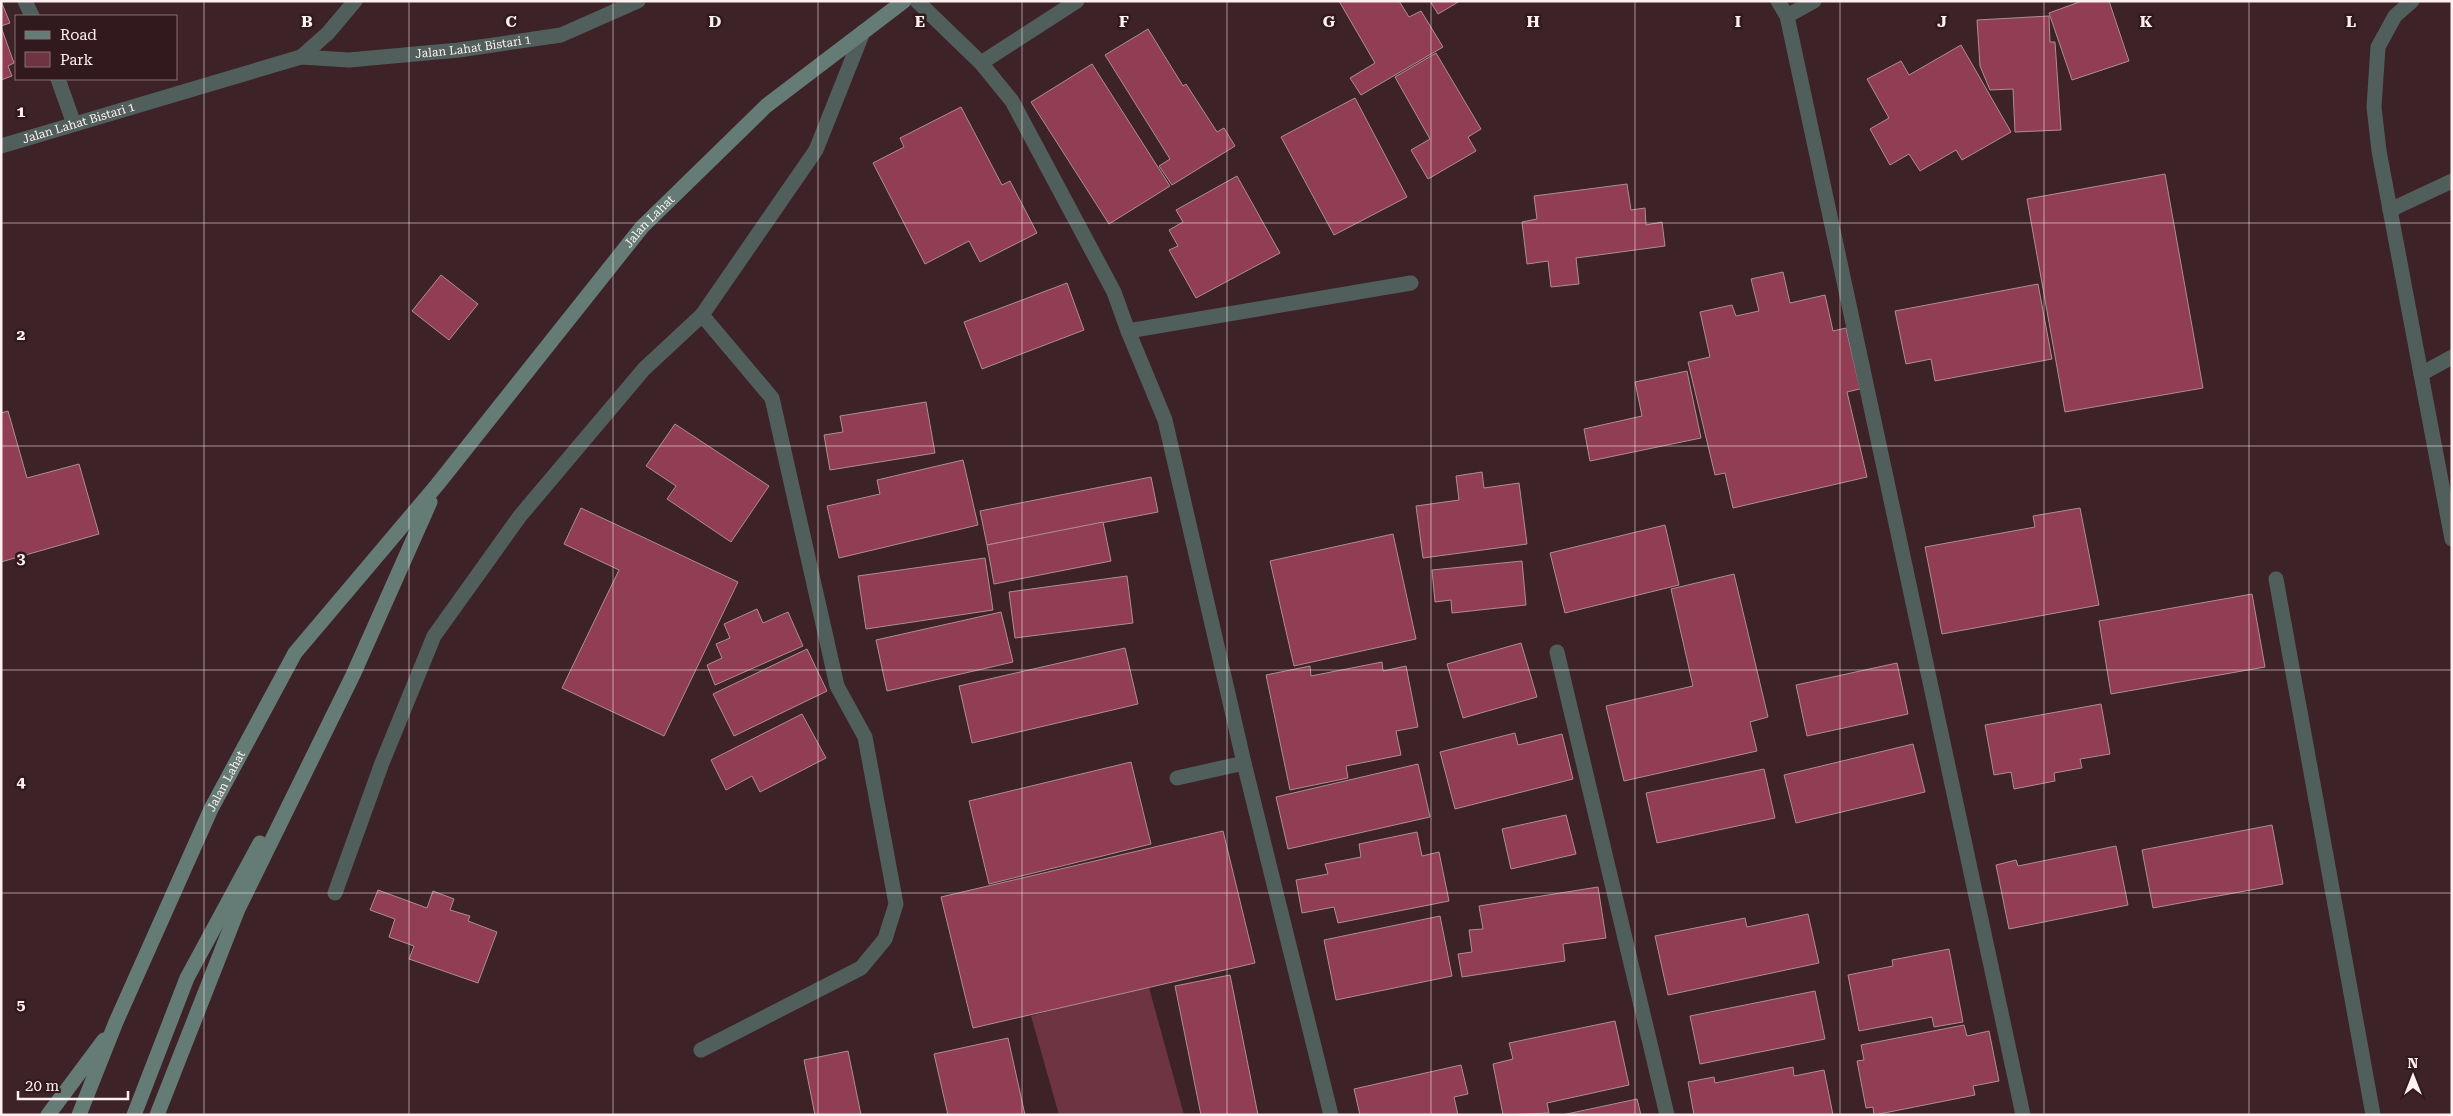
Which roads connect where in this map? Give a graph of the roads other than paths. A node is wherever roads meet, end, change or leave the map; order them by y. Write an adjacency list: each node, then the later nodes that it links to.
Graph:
1 (25, 1): 10 (street)
2 (355, 1): 13 (street, Jalan Lahat Bistari 1)
3 (638, 1): 13 (street, Jalan Lahat Bistari 1)
4 (904, 1): 12 (main road, Jalan Lahat)
5 (917, 1): 14 (street)
6 (1077, 1): 14 (street)
7 (1778, 1): 11 (street)
8 (1814, 1): 11 (street)
9 (2412, 1): 19 (street)
10 (32, 15)
11 (1787, 16): 41 (street)
12 (863, 32): 21 (street); 25 (main road, Jalan Lahat)
13 (301, 57): 16 (street, Jalan Lahat Bistari 1)
14 (980, 63): 22 (street)
15 (58, 80): 16 (street)
16 (74, 124): 17 (street, Jalan Lahat Bistari 1)
17 (1, 146)
18 (2452, 180): 19 (street)
19 (2390, 210): 24 (street)
20 (1411, 283): 22 (street)
21 (702, 315): 32 (street); 34 (street)
22 (1128, 331): 30 (street)
23 (2452, 358): 24 (street)
24 (2421, 374): 26 (street)
25 (437, 485): 29 (main road, Jalan Lahat); 33 (main road, Jalan Lahat)
26 (2452, 539)
27 (2276, 579): 42 (street)
28 (1557, 652): 40 (street)
29 (352, 675): 37 (main road); 38 (main road, Jalan Lahat)
30 (1244, 763): 31 (street); 39 (street)
31 (1177, 778)
32 (335, 893)
33 (116, 1022): 35 (main road); 36 (main road, Jalan Lahat)
34 (701, 1050)
35 (48, 1115)
36 (80, 1115)
37 (134, 1115)
38 (157, 1115)
39 (1331, 1115)
40 (1667, 1115)
41 (2023, 1115)
42 (2373, 1115)

